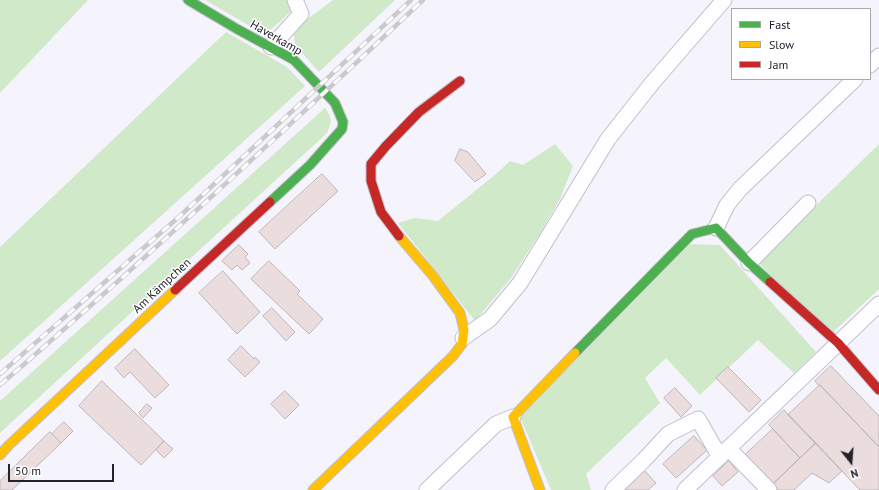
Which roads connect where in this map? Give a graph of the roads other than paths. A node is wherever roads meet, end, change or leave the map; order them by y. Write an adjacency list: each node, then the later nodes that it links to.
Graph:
1 (188, 0): 4 (street, Haverkamp)
2 (295, 0): 4 (street)
3 (724, 0): 14 (street)
4 (271, 47): 9 (street, Haverkamp)
5 (879, 56): 6 (street)
6 (871, 64)
7 (854, 80): 11 (street)
8 (460, 81): 14 (street)
9 (339, 134): 19 (street, Am Kämpchen)
10 (808, 203): 12 (street)
11 (716, 228): 12 (street); 17 (street)
12 (748, 263): 15 (street)
13 (879, 304): 15 (street)
14 (463, 338): 20 (street)
15 (838, 343): 16 (street); 18 (street)
16 (879, 390)
17 (513, 417): 21 (street); 22 (street)
18 (724, 452): 23 (street); 24 (street); 25 (street)
19 (0, 455)
20 (313, 490)
21 (427, 490)
22 (540, 490)
23 (613, 490)
24 (685, 490)
25 (769, 490)

